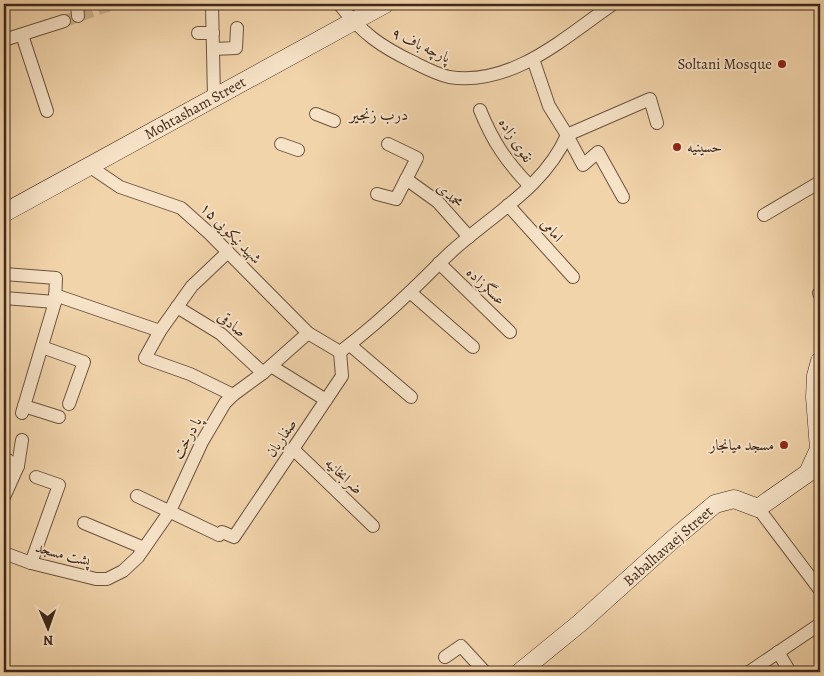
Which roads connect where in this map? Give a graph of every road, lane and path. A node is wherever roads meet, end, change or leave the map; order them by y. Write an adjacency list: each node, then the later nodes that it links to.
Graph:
1 (212, 4): 8 (street)
2 (339, 4): 6 (street, پارچه باف ۹)
3 (385, 4): 6 (street, Mohtasham Street)
4 (613, 4): 13 (street, پارچه باف ۹)
5 (64, 21): 10 (street)
6 (354, 21): 13 (street, پارچه باف ۹); 14 (street, Mohtasham Street)
7 (237, 28): 12 (street)
8 (213, 33): 9 (street); 12 (street)
9 (198, 34)
10 (22, 35): 11 (street); 16 (street)
11 (4, 40)
12 (213, 49): 14 (street)
13 (533, 58): 20 (street)
14 (214, 98): 24 (street, Mohtasham Street)
15 (480, 110): 27 (street, نقوی زاده)
16 (46, 111)
17 (316, 114): 18 (street)
18 (334, 121)
19 (657, 123): 20 (street)
20 (567, 135): 27 (street); 29 (street)
21 (280, 144): 23 (street)
22 (388, 144): 25 (street)
23 (298, 150)
24 (89, 166): 31 (street, Mohtasham Street); 34 (street, شهید نیکویی ۱۵)
25 (406, 180): 28 (street); 33 (street, محمدی)
26 (820, 182): 32 (street)
27 (529, 185): 30 (street)
28 (377, 194)
29 (623, 197)
30 (508, 205): 33 (street); 37 (street, امامی)
31 (4, 213)
32 (764, 215)
33 (469, 237): 35 (street)
34 (228, 252): 41 (street); 44 (street, شهید نیکویی ۱۵)
35 (439, 263): 38 (street); 43 (street, عسگرزاده)
36 (4, 274): 40 (street)
37 (573, 277)
38 (410, 292): 46 (street); 47 (street)
39 (4, 298): 40 (street)
40 (55, 298): 42 (street); 45 (street)
41 (177, 307): 42 (street); 49 (street, صادقی)
42 (160, 331): 50 (street)
43 (510, 332)
44 (308, 333): 47 (street, شهید نیکویی ۱۵); 49 (street, پا درخت)
45 (42, 347): 53 (street); 54 (street)
46 (473, 347)
47 (345, 349): 51 (street, شهید نیکویی ۱۵); 52 (street, صفاریان)
48 (820, 361): 57 (street)
49 (267, 369): 50 (street, پا درخت); 52 (street, صادقی)
50 (233, 394): 64 (street, پا درخت)
51 (411, 398)
52 (326, 400): 56 (street, صفاریان)
53 (69, 404)
54 (60, 417)
55 (22, 440): 59 (street)
56 (293, 450): 64 (street, صفاریان); 66 (street, ضرابخانیه)
57 (820, 450): 63 (street)
58 (4, 458): 59 (street)
59 (18, 466): 61 (street)
60 (36, 476): 69 (street)
61 (4, 496)
62 (137, 496): 64 (street)
63 (758, 508): 71 (street); 76 (street, Babalhavaej Street)
64 (170, 511): 67 (street, پا درخت)
65 (84, 523): 67 (street)
66 (373, 526)
67 (144, 548): 70 (street, پا درخت)
68 (4, 553): 69 (street, پشت مسجد)
69 (31, 563): 70 (street, پشت مسجد)
70 (115, 576)
71 (820, 590)
72 (820, 624): 73 (street)
73 (778, 652): 77 (street); 78 (street)
74 (445, 657): 75 (street)
75 (485, 672)
76 (520, 672)
77 (749, 672)
78 (790, 672)

